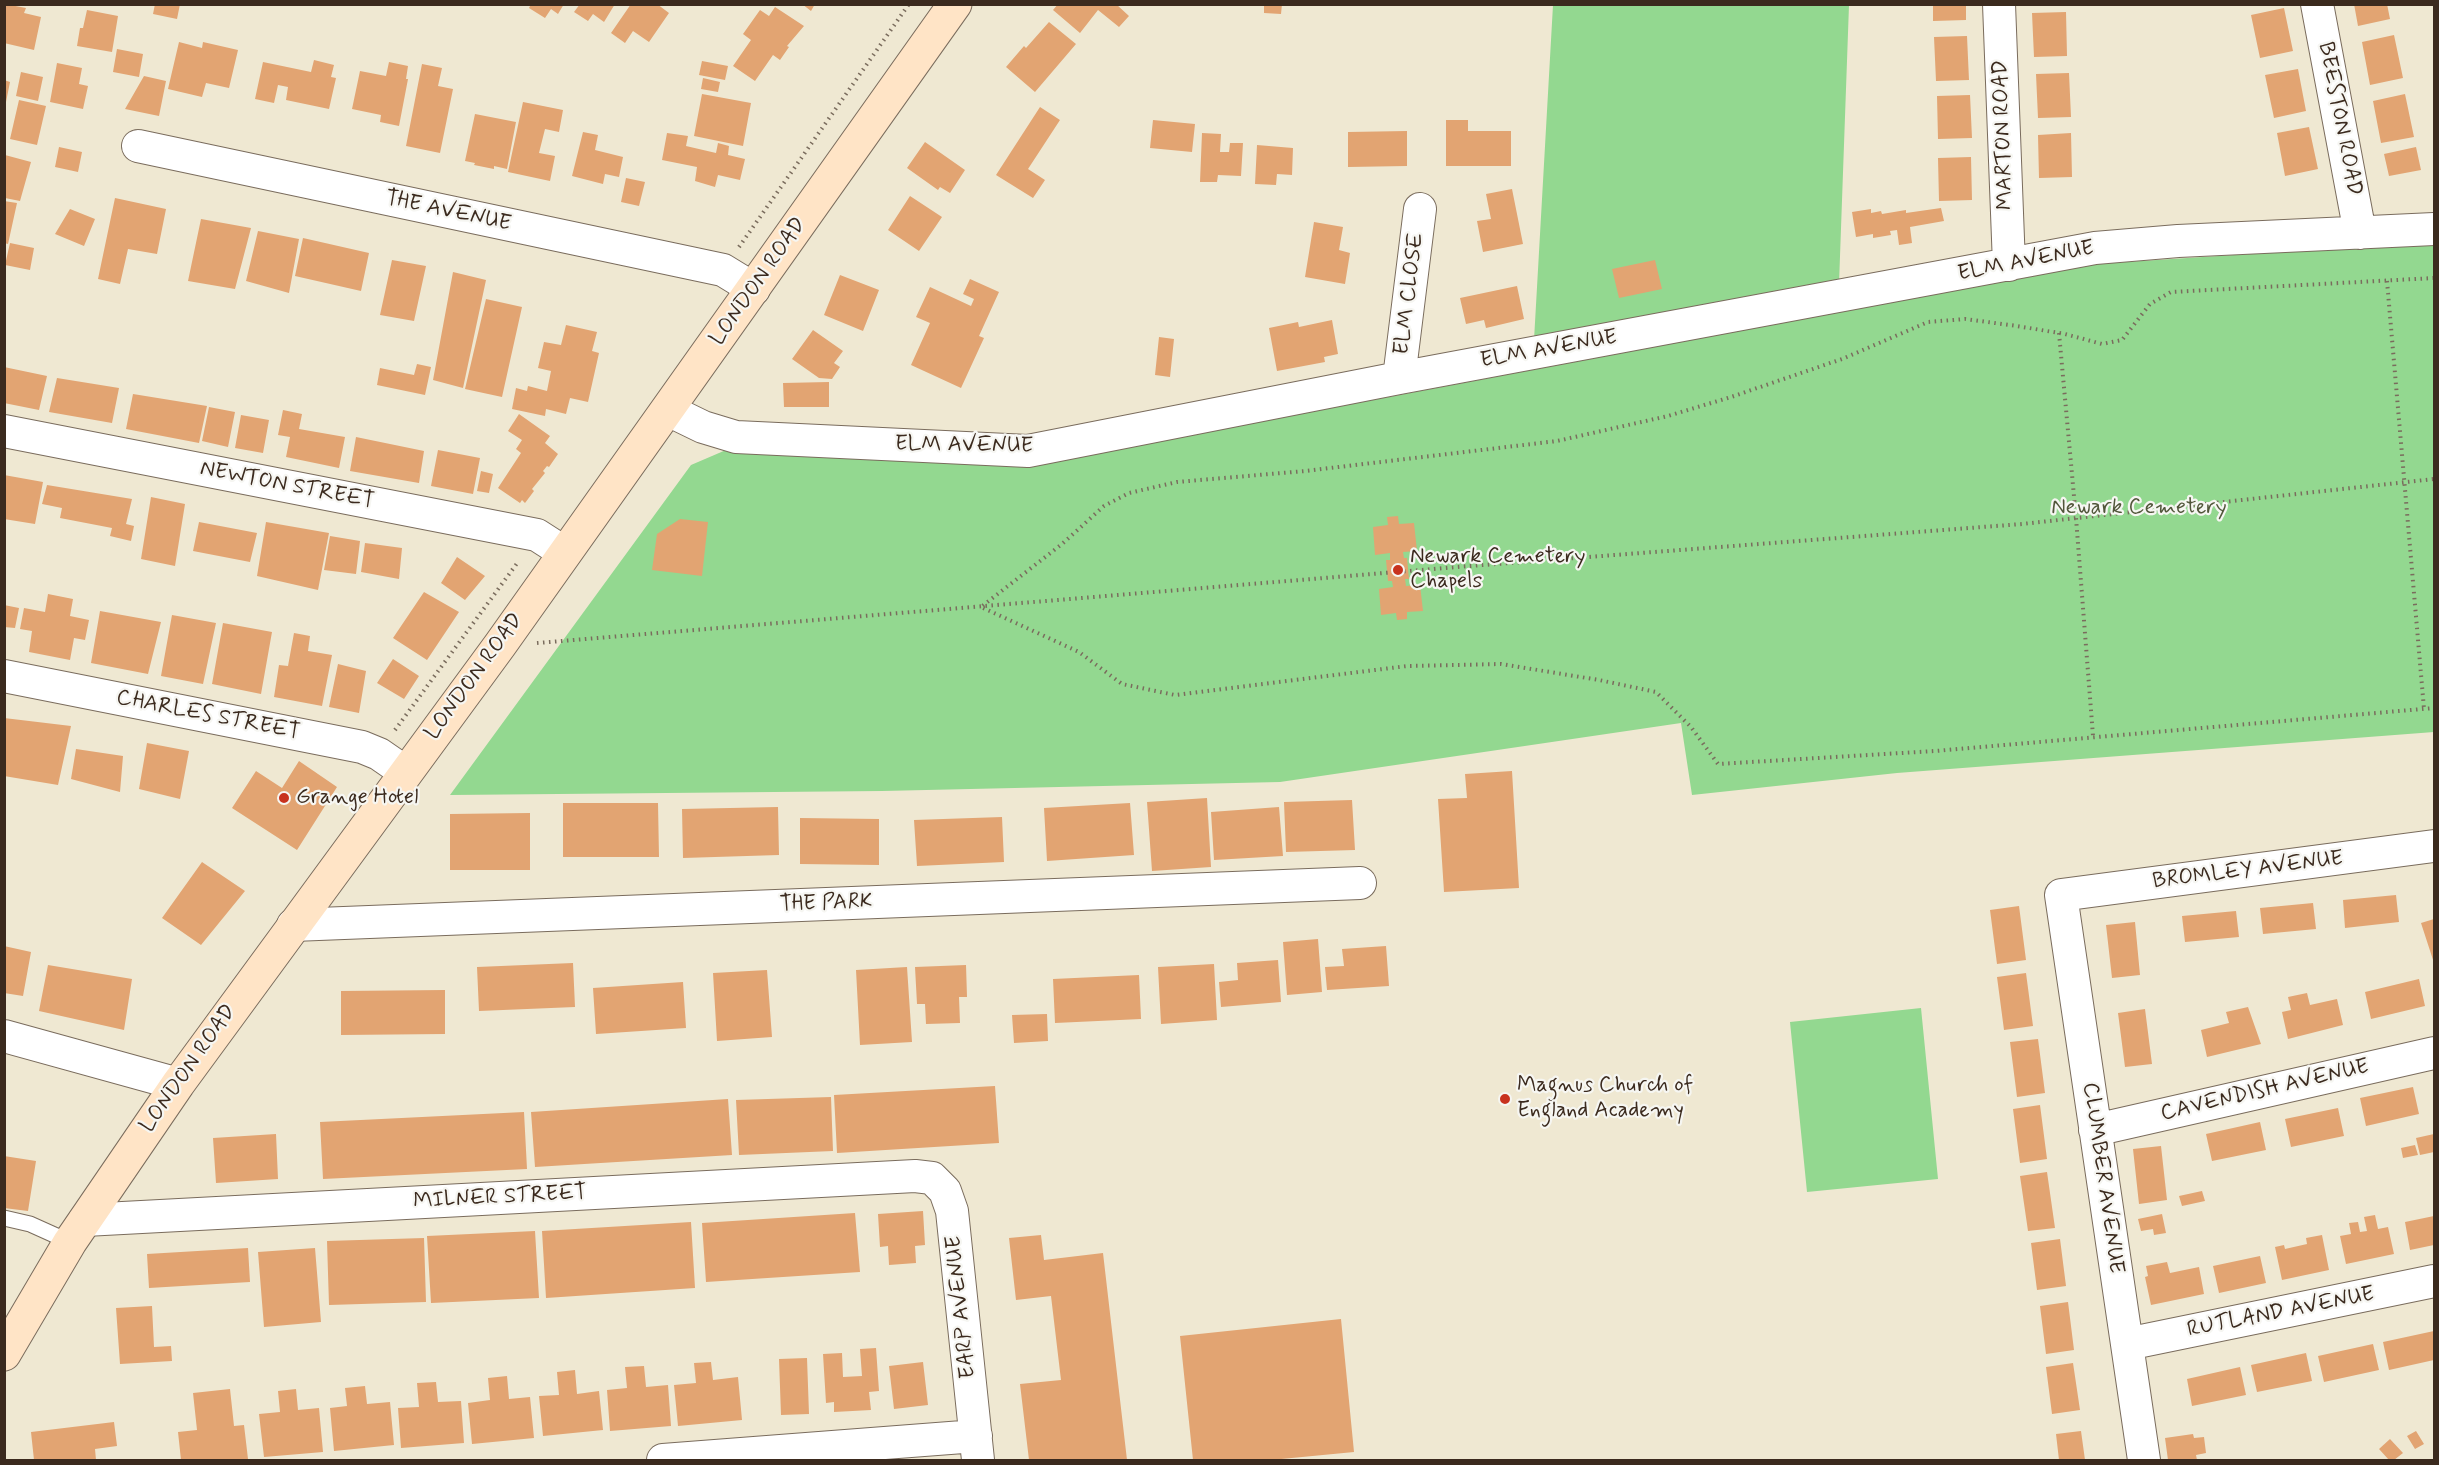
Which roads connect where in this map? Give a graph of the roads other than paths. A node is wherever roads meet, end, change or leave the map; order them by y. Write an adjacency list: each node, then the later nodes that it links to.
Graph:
1 (955, 4): 9 (main road, LONDON ROAD)
2 (1999, 4): 8 (street, MARTON ROAD)
3 (2317, 4): 7 (street, BEESTON ROAD)
4 (138, 146): 9 (street, THE AVENUE)
5 (1420, 209): 10 (street, ELM CLOSE)
6 (2434, 229): 7 (street, ELM AVENUE)
7 (2360, 233): 8 (street, ELM AVENUE)
8 (2009, 265): 10 (street, ELM AVENUE)
9 (754, 289): 11 (main road, LONDON ROAD)
10 (1399, 378): 11 (street, ELM AVENUE)
11 (668, 411): 13 (main road, LONDON ROAD)
12 (4, 431): 13 (street, NEWTON STREET)
13 (565, 553): 15 (main road, LONDON ROAD)
14 (4, 676): 15 (street, CHARLES STREET)
15 (405, 772): 19 (main road, LONDON ROAD)
16 (2434, 846): 18 (street, BROMLEY AVENUE)
17 (1360, 883): 19 (street, THE PARK)
18 (2061, 895): 23 (street, CLUMBER AVENUE)
19 (292, 925): 22 (main road, LONDON ROAD)
20 (4, 1036): 22 (street)
21 (2434, 1053): 23 (street, CAVENDISH AVENUE)
22 (178, 1084): 26 (main road, LONDON ROAD)
23 (2095, 1130): 28 (street, CLUMBER AVENUE)
24 (915, 1176): 26 (street, MILNER STREET); 30 (street, EARP AVENUE)
25 (4, 1218): 26 (lane)
26 (78, 1231): 29 (main road, LONDON ROAD)
27 (2434, 1281): 28 (street, RUTLAND AVENUE)
28 (2127, 1344): 32 (street, CLUMBER AVENUE)
29 (4, 1354)
30 (977, 1448): 31 (street)
31 (663, 1461)
32 (2144, 1461)

